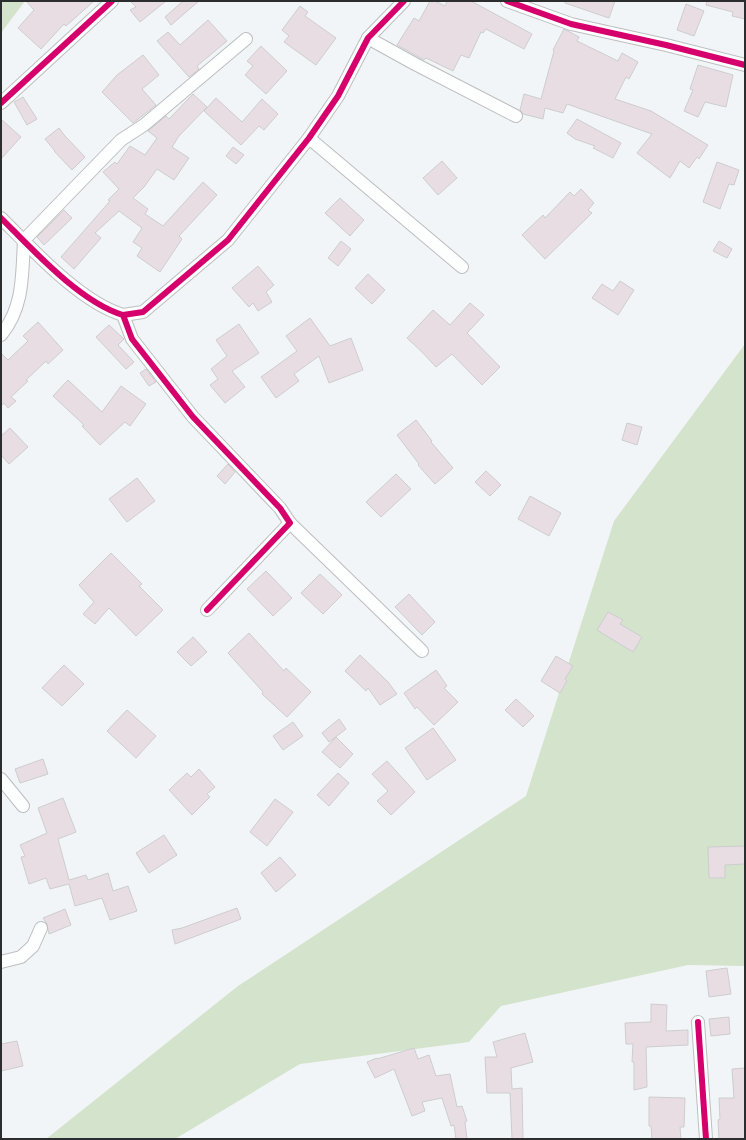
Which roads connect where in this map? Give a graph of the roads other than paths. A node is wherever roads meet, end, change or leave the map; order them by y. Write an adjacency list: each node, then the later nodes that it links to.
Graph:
1 (112, 1): 7 (street)
2 (404, 1): 4 (street)
3 (507, 1): 6 (street)
4 (368, 38): 8 (street); 9 (street)
5 (246, 39): 11 (street)
6 (745, 65)
7 (1, 102)
8 (516, 116)
9 (309, 138): 12 (street); 13 (street)
10 (1, 218): 11 (street)
11 (24, 240): 13 (street); 14 (street)
12 (462, 267)
13 (123, 315): 15 (street)
14 (1, 335)
15 (290, 523): 16 (street); 17 (street)
16 (207, 610)
17 (422, 651)
18 (1, 779): 19 (street)
19 (23, 806)
20 (41, 928): 21 (street)
21 (1, 962)
22 (698, 1022): 23 (street)
23 (706, 1139)

